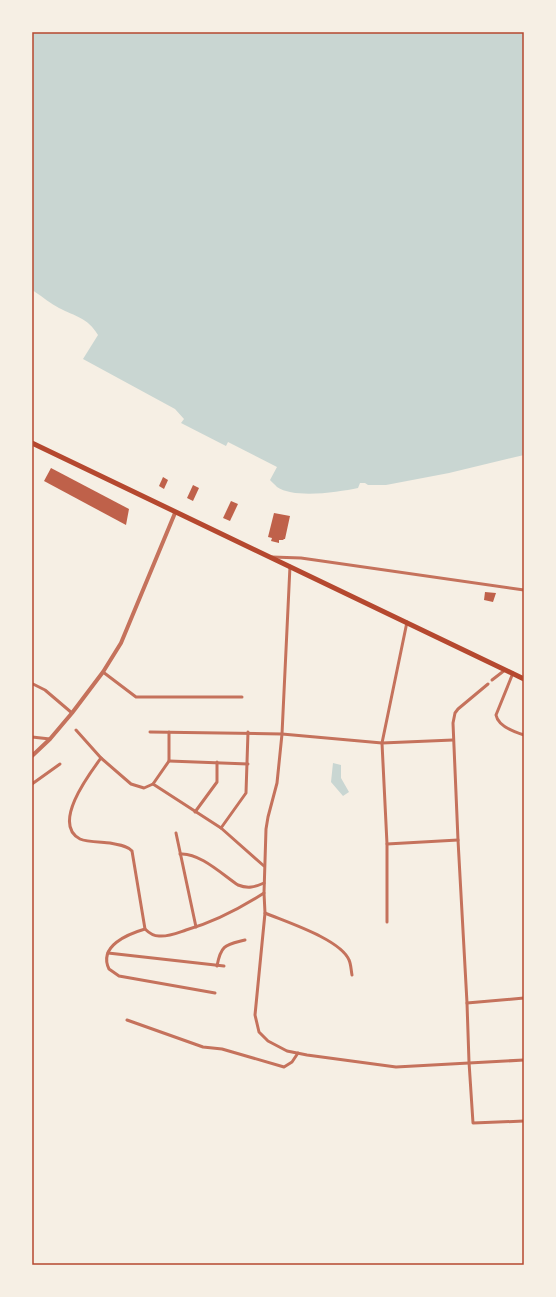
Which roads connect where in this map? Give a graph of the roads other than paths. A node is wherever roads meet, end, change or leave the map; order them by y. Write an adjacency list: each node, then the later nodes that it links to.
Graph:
1 (32, 443): 2 (highway)
2 (175, 513): 3 (highway); 8 (street)
3 (271, 557): 4 (highway); 5 (street)
4 (290, 566): 6 (highway); 20 (street)
5 (524, 590)
6 (407, 622): 7 (highway); 25 (street)
7 (506, 670): 9 (highway); 11 (street)
8 (103, 672): 14 (street); 15 (street)
9 (513, 673): 10 (highway); 21 (street)
10 (524, 679)
11 (492, 680)
12 (33, 684): 15 (street)
13 (488, 684): 24 (street)
14 (242, 698)
15 (72, 713): 23 (street)
16 (76, 730): 27 (street)
17 (150, 732): 18 (street)
18 (169, 732): 19 (street); 28 (street)
19 (248, 732): 20 (street); 31 (street)
20 (282, 734): 25 (street); 40 (street)
21 (524, 735)
22 (32, 737): 23 (street)
23 (50, 739): 26 (street)
24 (453, 740): 25 (street); 37 (street)
25 (382, 743): 38 (street)
26 (32, 756)
27 (101, 758): 33 (street); 46 (street)
28 (168, 761): 29 (street); 33 (street)
29 (217, 762): 31 (street); 34 (street)
30 (60, 764): 32 (street)
31 (248, 764): 35 (street)
32 (32, 784)
33 (153, 784): 34 (street)
34 (195, 812): 35 (street)
35 (221, 828): 40 (street)
36 (176, 833): 39 (street)
37 (458, 840): 38 (street); 54 (street)
38 (387, 844): 44 (street)
39 (180, 854): 41 (street); 45 (street)
40 (264, 866): 41 (street)
41 (264, 883): 42 (street)
42 (264, 893): 43 (street); 45 (street)
43 (265, 913): 51 (street); 56 (street)
44 (387, 922)
45 (196, 927): 46 (street)
46 (145, 929): 48 (street)
47 (245, 940): 49 (street)
48 (108, 954): 49 (street); 52 (street)
49 (217, 966): 50 (street)
50 (224, 966)
51 (352, 975)
52 (215, 993)
53 (524, 998): 54 (street)
54 (467, 1003): 58 (street)
55 (127, 1020): 56 (street)
56 (298, 1053): 58 (street)
57 (524, 1060): 58 (street)
58 (469, 1062): 59 (street)
59 (524, 1121)

